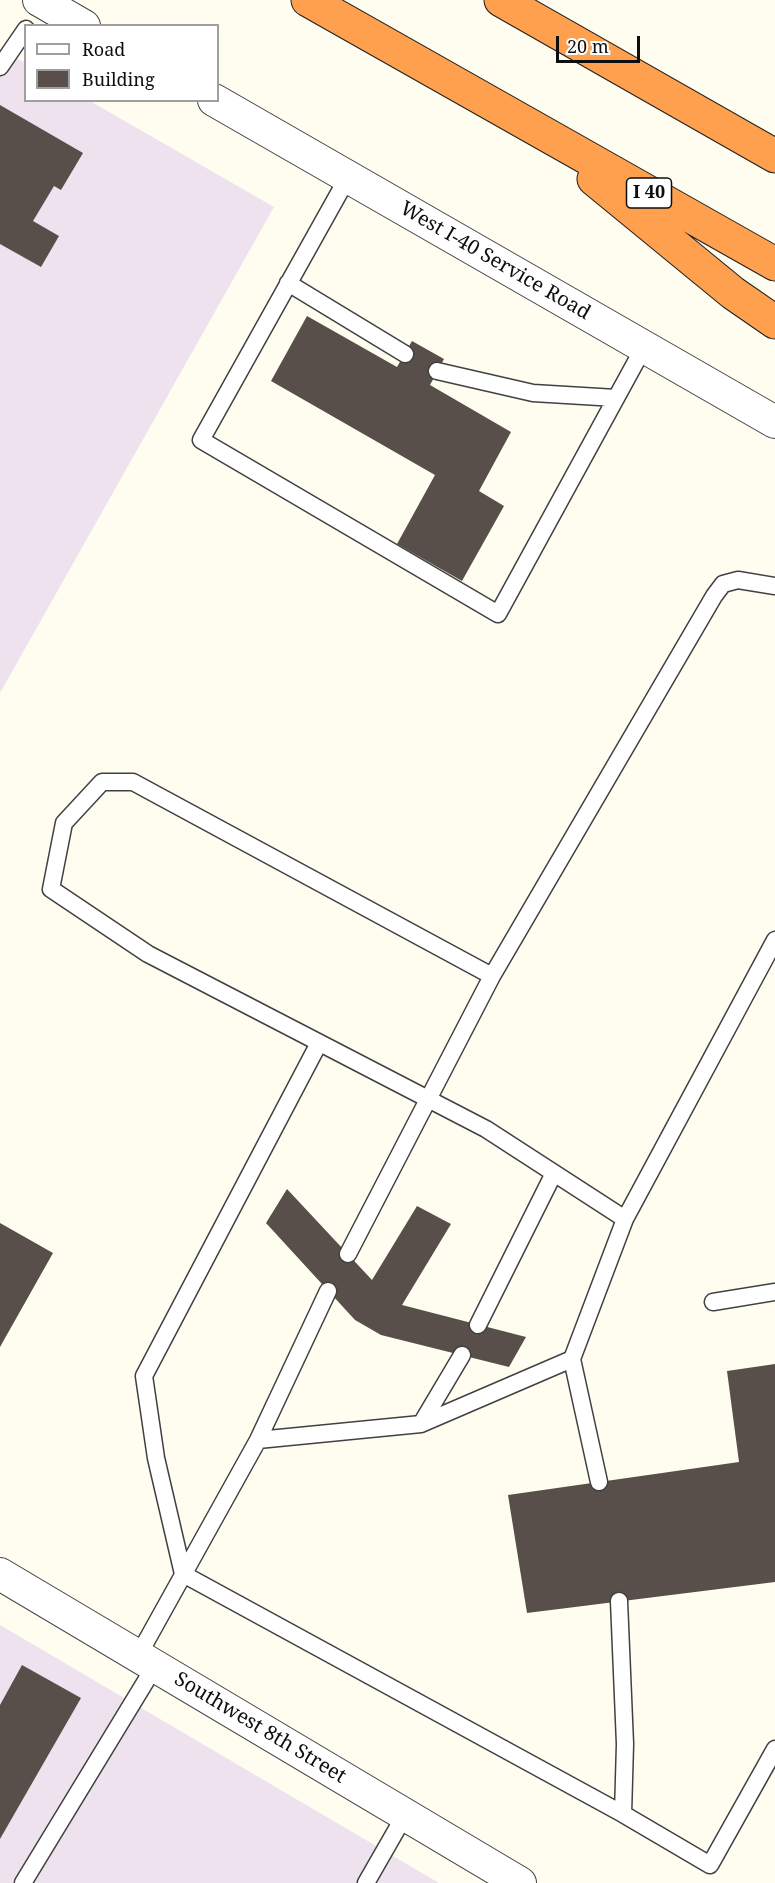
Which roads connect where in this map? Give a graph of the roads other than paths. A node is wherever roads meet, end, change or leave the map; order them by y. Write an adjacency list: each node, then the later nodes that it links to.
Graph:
1 (308, 0): 8 (highway, I 40)
2 (501, 0): 9 (highway)
3 (37, 9): 4 (street)
4 (78, 24)
5 (24, 32): 6 (lane)
6 (0, 67)
7 (217, 102): 10 (street, West I-40 Service Road)
8 (523, 121): 11 (highway, I 40); 13 (highway)
9 (766, 149)
10 (348, 177): 12 (lane); 14 (street, West I-40 Service Road)
11 (775, 264)
12 (288, 284): 15 (lane); 17 (lane)
13 (775, 322)
14 (644, 347): 17 (lane); 18 (street, West I-40 Service Road)
15 (405, 354)
16 (437, 371): 17 (lane)
17 (616, 398)
18 (775, 422)
19 (775, 586): 21 (lane)
20 (775, 940): 25 (lane)
21 (492, 976): 22 (lane); 23 (lane)
22 (319, 1043): 23 (lane); 37 (lane)
23 (428, 1100): 24 (lane); 26 (lane)
24 (554, 1173): 25 (lane); 30 (lane)
25 (625, 1219): 32 (lane)
26 (348, 1254)
27 (328, 1291): 34 (lane)
28 (775, 1292): 29 (lane)
29 (712, 1302)
30 (478, 1325)
31 (462, 1355): 33 (lane)
32 (572, 1359): 33 (lane); 35 (lane)
33 (421, 1424): 34 (lane)
34 (258, 1440): 37 (lane)
35 (599, 1482)
36 (0, 1574): 39 (street, Southwest 8th Street)
37 (183, 1574): 39 (lane); 41 (lane)
38 (619, 1601): 41 (lane)
39 (147, 1661): 42 (street, Southwest 8th Street); 43 (lane)
40 (775, 1749): 41 (lane)
41 (623, 1814)
42 (405, 1815): 44 (lane); 45 (street, Southwest 8th Street)
43 (23, 1883)
44 (366, 1883)
45 (520, 1883)

